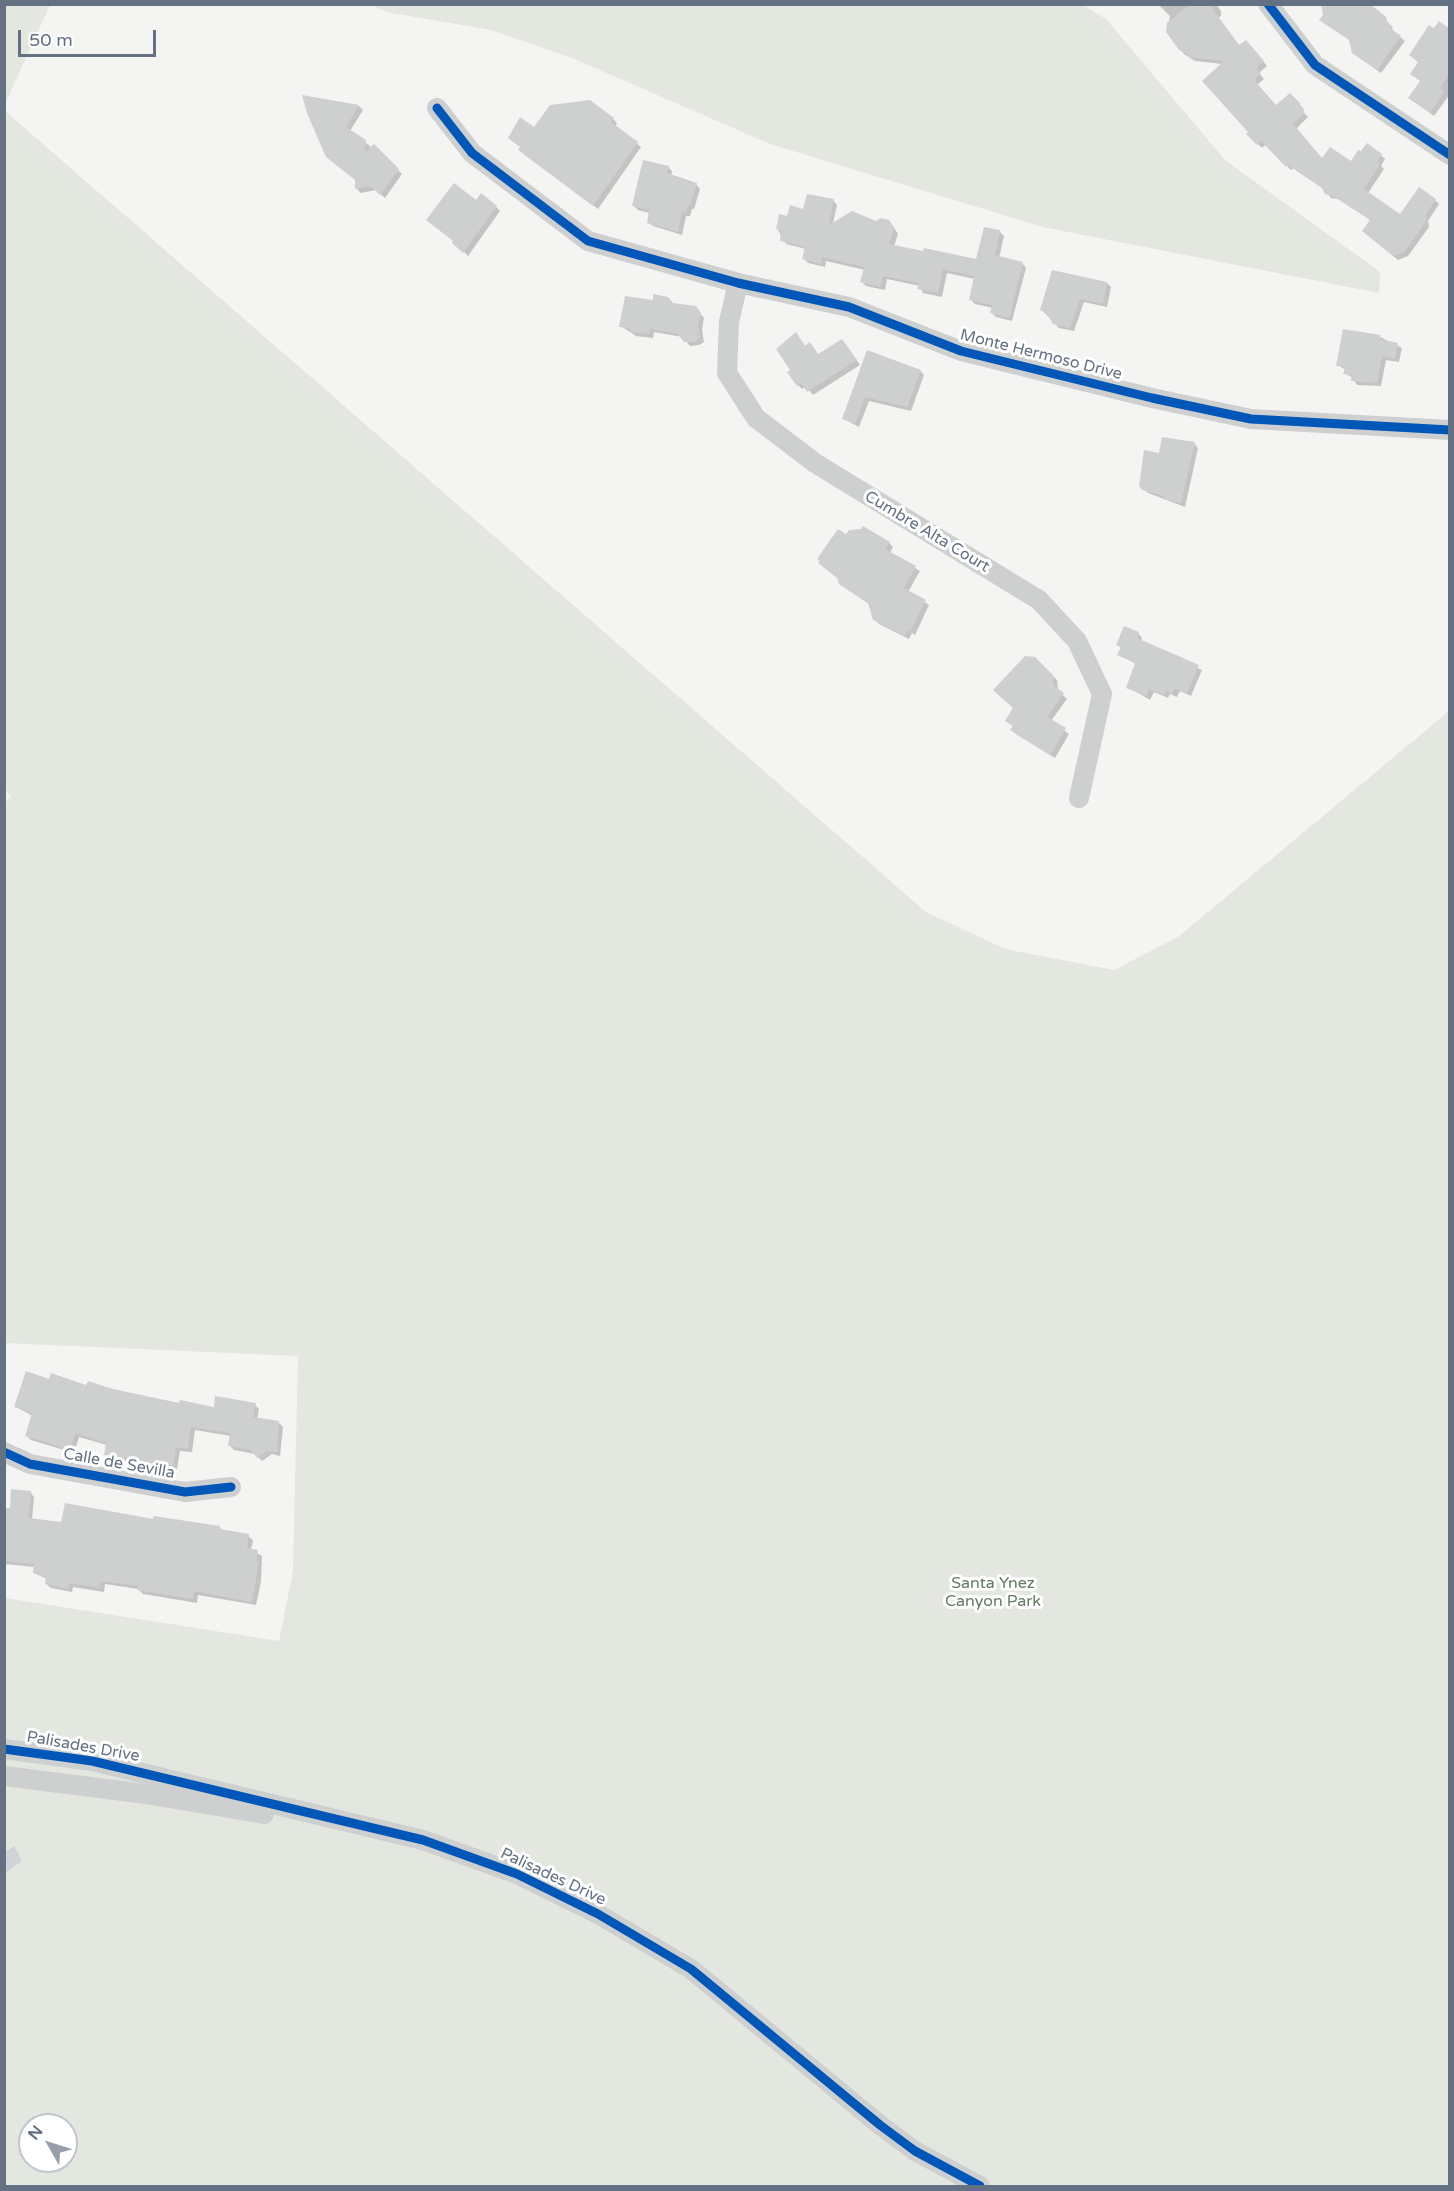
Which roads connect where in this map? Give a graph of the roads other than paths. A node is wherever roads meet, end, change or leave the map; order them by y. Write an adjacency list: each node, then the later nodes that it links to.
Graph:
1 (1268, 4): 3 (street)
2 (437, 108): 4 (street, Monte Hermoso Drive)
3 (1449, 155)
4 (738, 283): 5 (street, Monte Hermoso Drive); 6 (street, Cumbre Alta Court)
5 (1449, 430)
6 (1079, 798)
7 (4, 1452): 8 (street, Calle de Sevilla)
8 (231, 1487)
9 (4, 1749): 11 (street, Palisades Drive)
10 (4, 1776): 11 (street, Palisades Drive)
11 (423, 1840): 12 (street, Palisades Drive)
12 (980, 2187)

